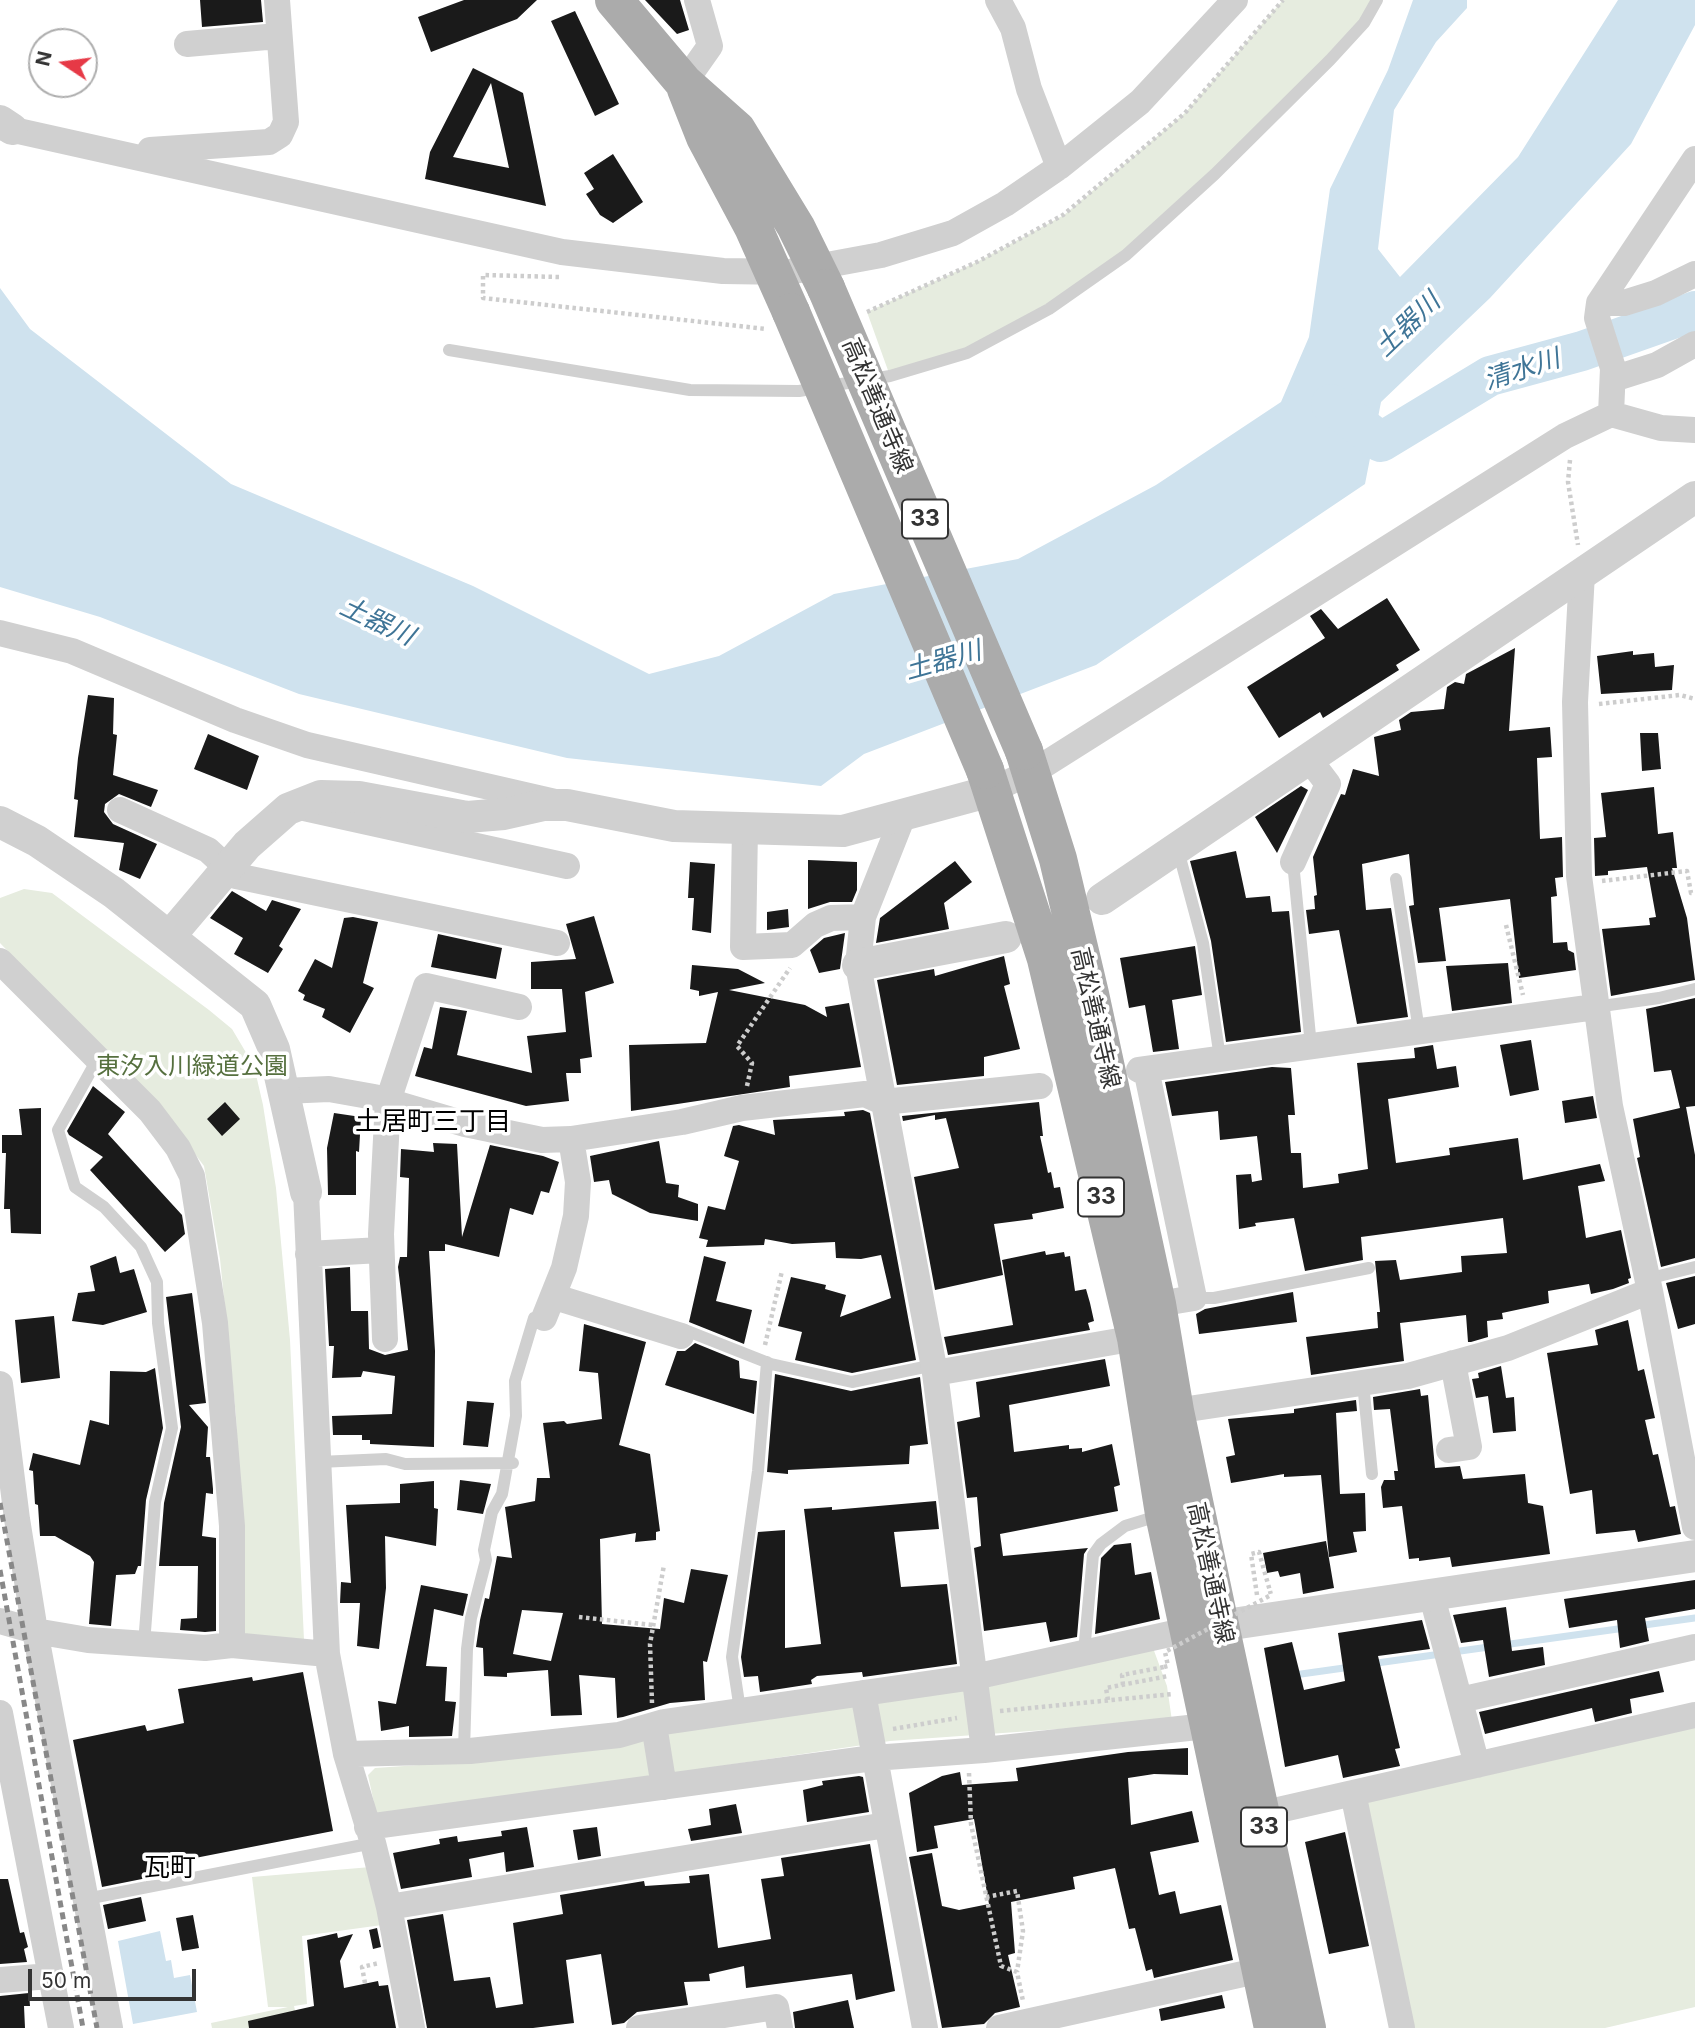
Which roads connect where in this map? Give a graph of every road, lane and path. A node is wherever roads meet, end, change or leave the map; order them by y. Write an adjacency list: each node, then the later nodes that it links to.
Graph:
1 (277, 0): 7 (street)
2 (614, 0): 9 (main road, 高松善通寺線 / 33)
3 (697, 0): 9 (street)
4 (998, 0): 13 (street)
5 (1235, 0): 13 (street)
6 (1377, 0): 19 (lane)
7 (278, 36): 8 (street); 11 (street)
8 (187, 44)
9 (684, 82): 14 (main road, 高松善通寺線 / 33); 16 (main road, 高松善通寺線 / 33)
10 (4, 125): 11 (street)
11 (117, 152): 14 (street)
12 (1695, 159): 17 (street)
13 (1059, 167): 16 (street)
14 (774, 273): 16 (street); 30 (main road, 高松善通寺線 / 33, bridge)
15 (1695, 274): 17 (street)
16 (822, 278): 29 (main road, 高松善通寺線 / 33, bridge)
17 (1598, 310): 20 (street)
18 (1695, 344): 20 (street)
19 (449, 350)
20 (1613, 374): 21 (street)
21 (1604, 416): 22 (street); 24 (path); 29 (street)
22 (1695, 430)
23 (1695, 497): 24 (street)
24 (1582, 573): 27 (street); 28 (street)
25 (0, 633): 31 (street)
26 (1695, 699): 27 (path)
27 (1575, 707): 42 (street)
28 (1310, 759): 37 (street); 38 (street)
29 (1027, 762): 30 (street); 76 (main road, 高松善通寺線 / 33)
30 (988, 780): 34 (street); 76 (main road, 高松善通寺線 / 33)
31 (567, 805): 32 (street); 36 (street)
32 (295, 806): 39 (street); 40 (street)
33 (120, 810): 40 (street)
34 (904, 816): 36 (street); 45 (street)
35 (0, 822): 47 (street)
36 (745, 828): 45 (street)
37 (1178, 849): 44 (street); 60 (lane)
38 (1293, 862): 58 (lane)
39 (567, 866)
40 (228, 868): 47 (street); 49 (street)
41 (1396, 878): 57 (lane)
42 (1580, 884): 43 (path); 55 (street)
43 (1695, 893)
44 (1102, 899)
45 (863, 917): 52 (street)
46 (1506, 925): 56 (path)
47 (170, 936): 62 (street)
48 (1006, 937): 52 (street)
49 (557, 943)
50 (798, 957): 65 (path)
51 (0, 961): 59 (street)
52 (858, 965): 64 (street)
53 (1695, 989): 55 (lane)
54 (519, 1007): 63 (street)
55 (1595, 1007): 56 (street); 73 (street)
56 (1527, 1016): 57 (street)
57 (1419, 1031): 58 (street)
58 (1311, 1046): 60 (street)
59 (98, 1058): 100 (lane); 101 (street)
60 (1220, 1058): 74 (street)
61 (1040, 1086): 64 (street)
62 (284, 1091): 63 (street); 67 (street)
63 (388, 1101): 66 (street); 68 (street)
64 (883, 1102): 65 (street); 81 (street)
65 (742, 1108): 66 (street)
66 (571, 1139): 75 (street)
67 (306, 1192): 69 (street)
68 (382, 1250): 69 (street); 77 (street)
69 (308, 1254): 86 (street)
70 (1695, 1266): 73 (lane)
71 (1369, 1268): 74 (lane)
72 (782, 1271): 79 (path)
73 (1648, 1285): 80 (street); 90 (street)
74 (1194, 1298): 76 (street)
75 (549, 1307): 78 (street); 87 (lane)
76 (1140, 1317): 81 (street); 84 (main road, 高松善通寺線 / 33); 89 (main road, 高松善通寺線 / 33)
77 (385, 1339)
78 (666, 1339): 79 (lane)
79 (764, 1361): 81 (lane); 111 (lane)
80 (1454, 1363): 82 (street); 85 (street)
81 (934, 1369): 105 (street)
82 (1363, 1383): 84 (street); 88 (lane)
83 (0, 1384): 99 (street)
84 (1175, 1411): 98 (main road, 高松善通寺線 / 33)
85 (1449, 1451)
86 (319, 1462): 87 (lane); 104 (street)
87 (511, 1463): 116 (lane)
88 (1372, 1474)
89 (1164, 1514): 98 (main road, 高松善通寺線 / 33); 103 (lane)
90 (1695, 1527)
91 (1695, 1556): 94 (street)
92 (664, 1565): 97 (path)
93 (1258, 1593): 107 (path, bridge)
94 (1431, 1593): 98 (street); 110 (street)
95 (579, 1616): 97 (path)
96 (0, 1621): 99 (street)
97 (653, 1625): 114 (path)
98 (1204, 1628): 103 (street); 115 (main road, 高松善通寺線 / 33); 124 (main road, 高松善通寺線 / 33)
99 (35, 1631): 100 (street); 128 (street)
100 (144, 1645): 101 (street)
101 (232, 1645): 104 (street)
102 (1695, 1647): 110 (street)
103 (1084, 1652): 105 (street)
104 (327, 1654): 118 (street)
105 (974, 1676): 108 (street); 117 (street)
106 (1162, 1677): 107 (path)
107 (1123, 1685): 109 (path)
108 (863, 1693): 111 (street); 119 (street)
109 (1108, 1700)
110 (1460, 1700): 120 (street)
111 (740, 1710): 114 (street)
112 (0, 1713): 121 (street)
113 (1695, 1715): 120 (street)
114 (654, 1725): 116 (street); 122 (street)
115 (1207, 1726): 117 (street); 130 (main road, 高松善通寺線 / 33)
116 (464, 1751): 118 (street)
117 (976, 1751): 119 (street); 127 (path)
118 (346, 1754): 126 (street)
119 (873, 1758): 122 (street); 125 (street)
120 (1477, 1765): 123 (street)
121 (5, 1767): 132 (street)
122 (664, 1787): 126 (street)
123 (1353, 1793): 124 (street); 145 (street)
124 (1261, 1814): 144 (main road, 高松善通寺線 / 33)
125 (887, 1825): 129 (street); 141 (street)
126 (370, 1835): 128 (lane); 129 (street)
127 (986, 1897): 131 (path); 131 (path)
128 (86, 1899): 137 (street)
129 (389, 1907): 138 (street)
130 (1261, 1970): 134 (street); 143 (main road, 高松善通寺線 / 33)
131 (1017, 1972): 135 (path)
132 (50, 1976): 133 (street); 136 (street)
133 (0, 1980)
134 (1092, 2019): 135 (street)
135 (1028, 2022): 142 (street)
136 (61, 2028)
137 (110, 2028)
138 (412, 2028)
139 (639, 2028): 140 (street)
140 (780, 2028)
141 (925, 2028)
142 (999, 2028)
143 (1273, 2028)
144 (1307, 2028)
145 (1402, 2028)

